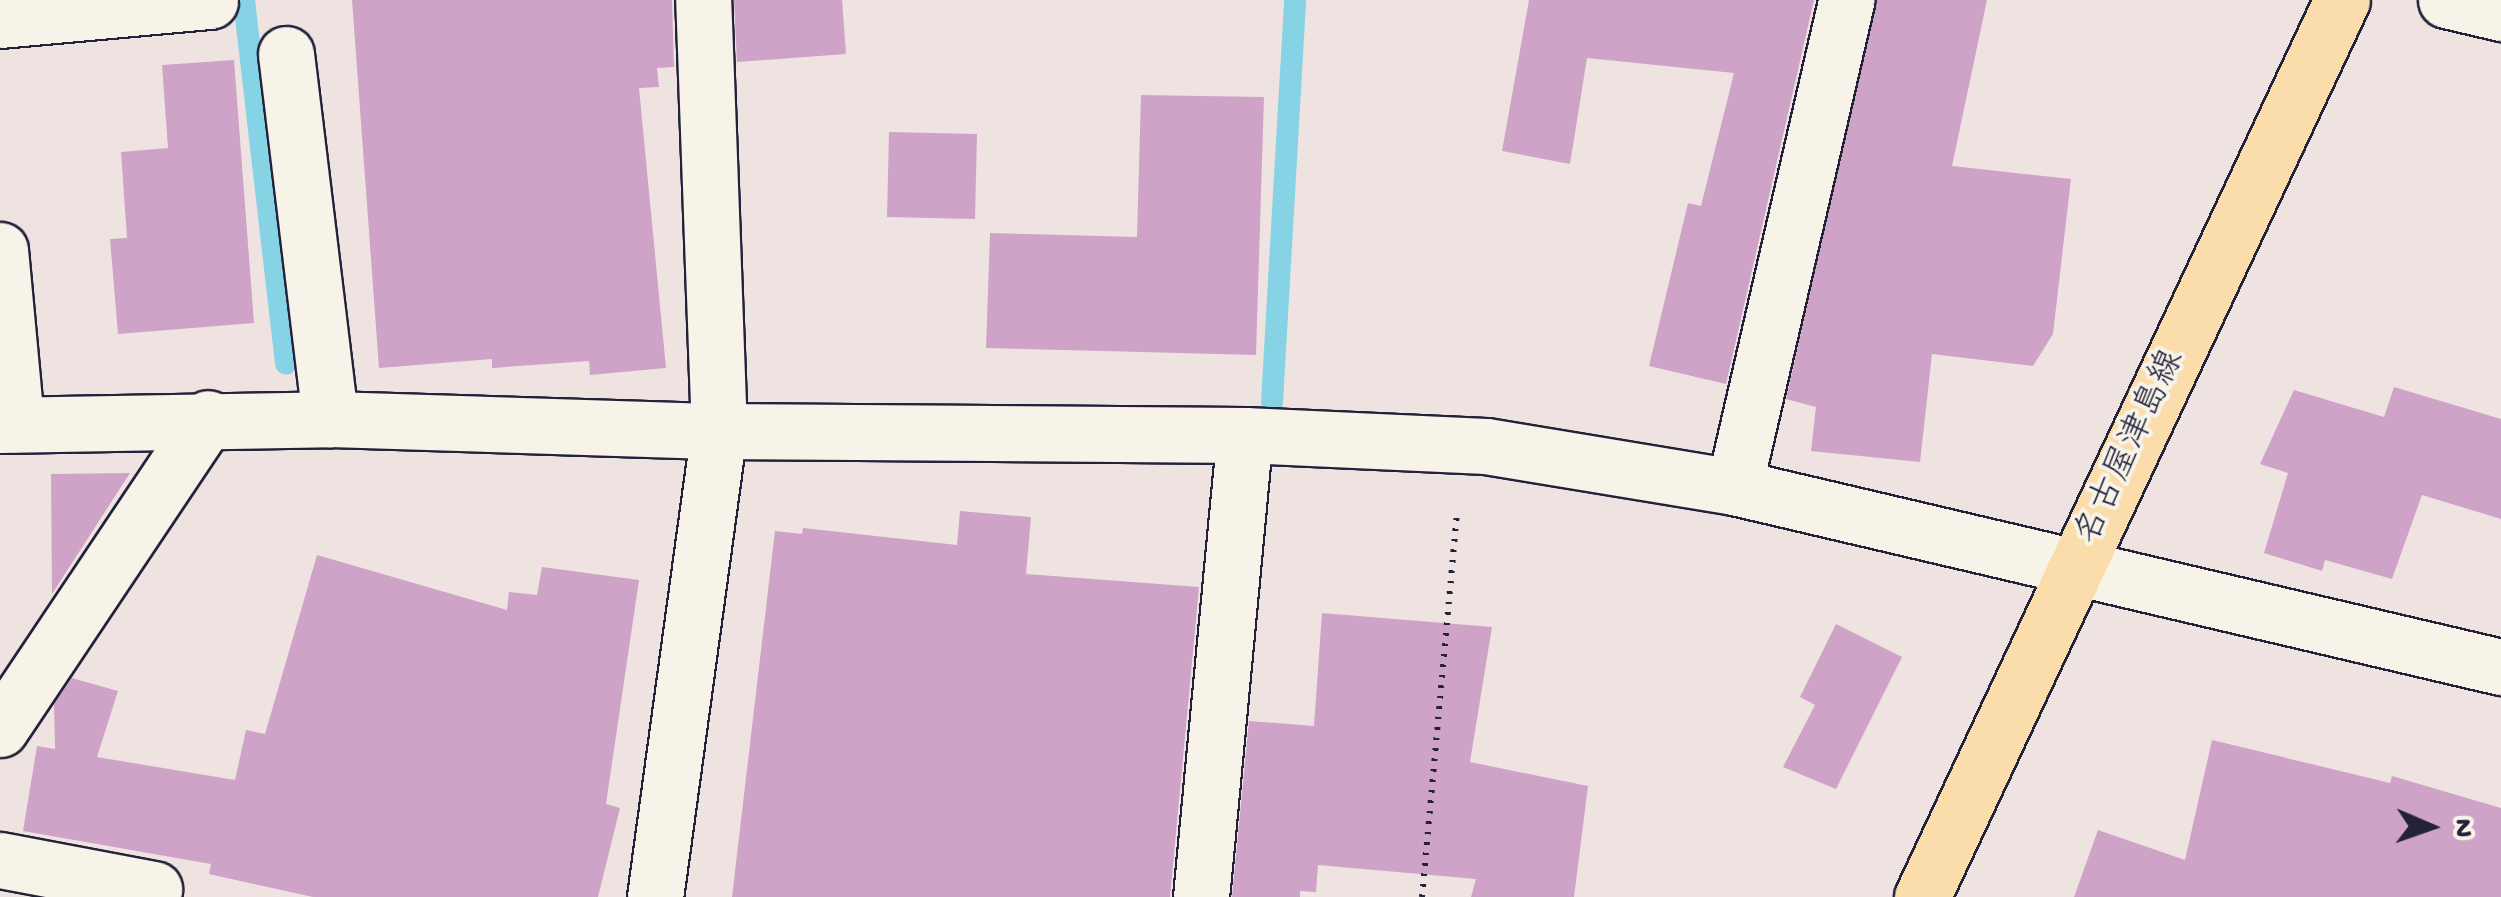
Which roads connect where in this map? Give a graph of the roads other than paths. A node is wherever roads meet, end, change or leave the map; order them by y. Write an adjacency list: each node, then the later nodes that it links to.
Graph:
1 (703, 0): 13 (street)
2 (1846, 0): 15 (street)
3 (2342, 0): 16 (main road, 名古屋津島線)
4 (2446, 0): 6 (street)
5 (210, 1): 7 (street)
6 (2501, 13)
7 (0, 20)
8 (286, 54): 11 (street)
9 (0, 250): 12 (street)
10 (208, 418): 11 (street); 12 (street); 18 (street)
11 (330, 419): 13 (street)
12 (8, 424)
13 (719, 430): 14 (street); 21 (street)
14 (1245, 435): 15 (street); 22 (street)
15 (1734, 487): 16 (street)
16 (2075, 570): 17 (street); 23 (main road, 名古屋津島線)
17 (2501, 667)
18 (0, 729)
19 (0, 860): 20 (street)
20 (154, 889)
21 (655, 897)
22 (1201, 897)
23 (1922, 897)

